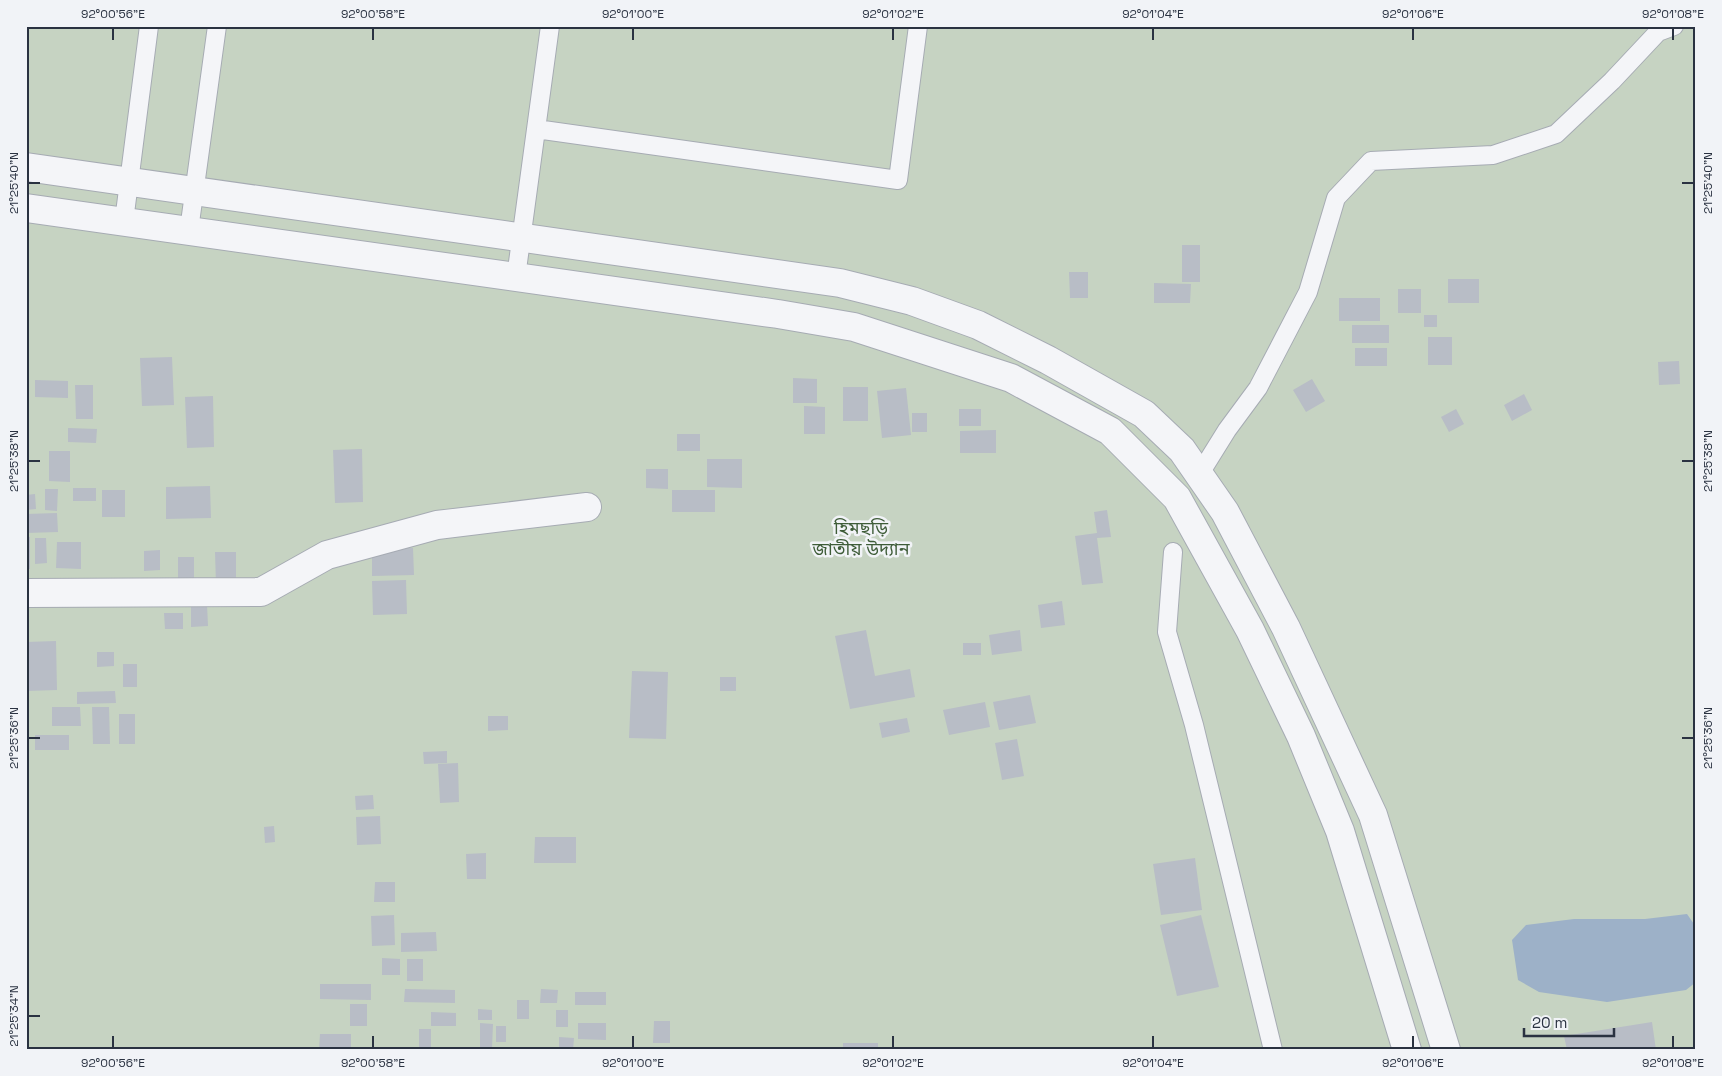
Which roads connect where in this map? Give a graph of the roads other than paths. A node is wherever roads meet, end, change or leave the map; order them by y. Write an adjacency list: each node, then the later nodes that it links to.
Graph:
1 (150, 26): 8 (lane)
2 (217, 26): 9 (lane)
3 (550, 26): 6 (lane)
4 (918, 26): 6 (lane)
5 (1674, 26): 15 (lane)
6 (536, 129): 13 (lane)
7 (26, 167): 8 (street)
8 (129, 181): 9 (street); 11 (lane)
9 (195, 191): 12 (lane); 13 (street)
10 (26, 208): 11 (street)
11 (124, 221): 12 (street)
12 (189, 230): 14 (street)
13 (521, 237): 14 (lane); 15 (street)
14 (516, 277): 20 (street)
15 (1199, 475): 21 (street)
16 (587, 507): 18 (street)
17 (1173, 552): 19 (lane)
18 (26, 593)
19 (1273, 1050)
20 (1407, 1050)
21 (1446, 1050)

